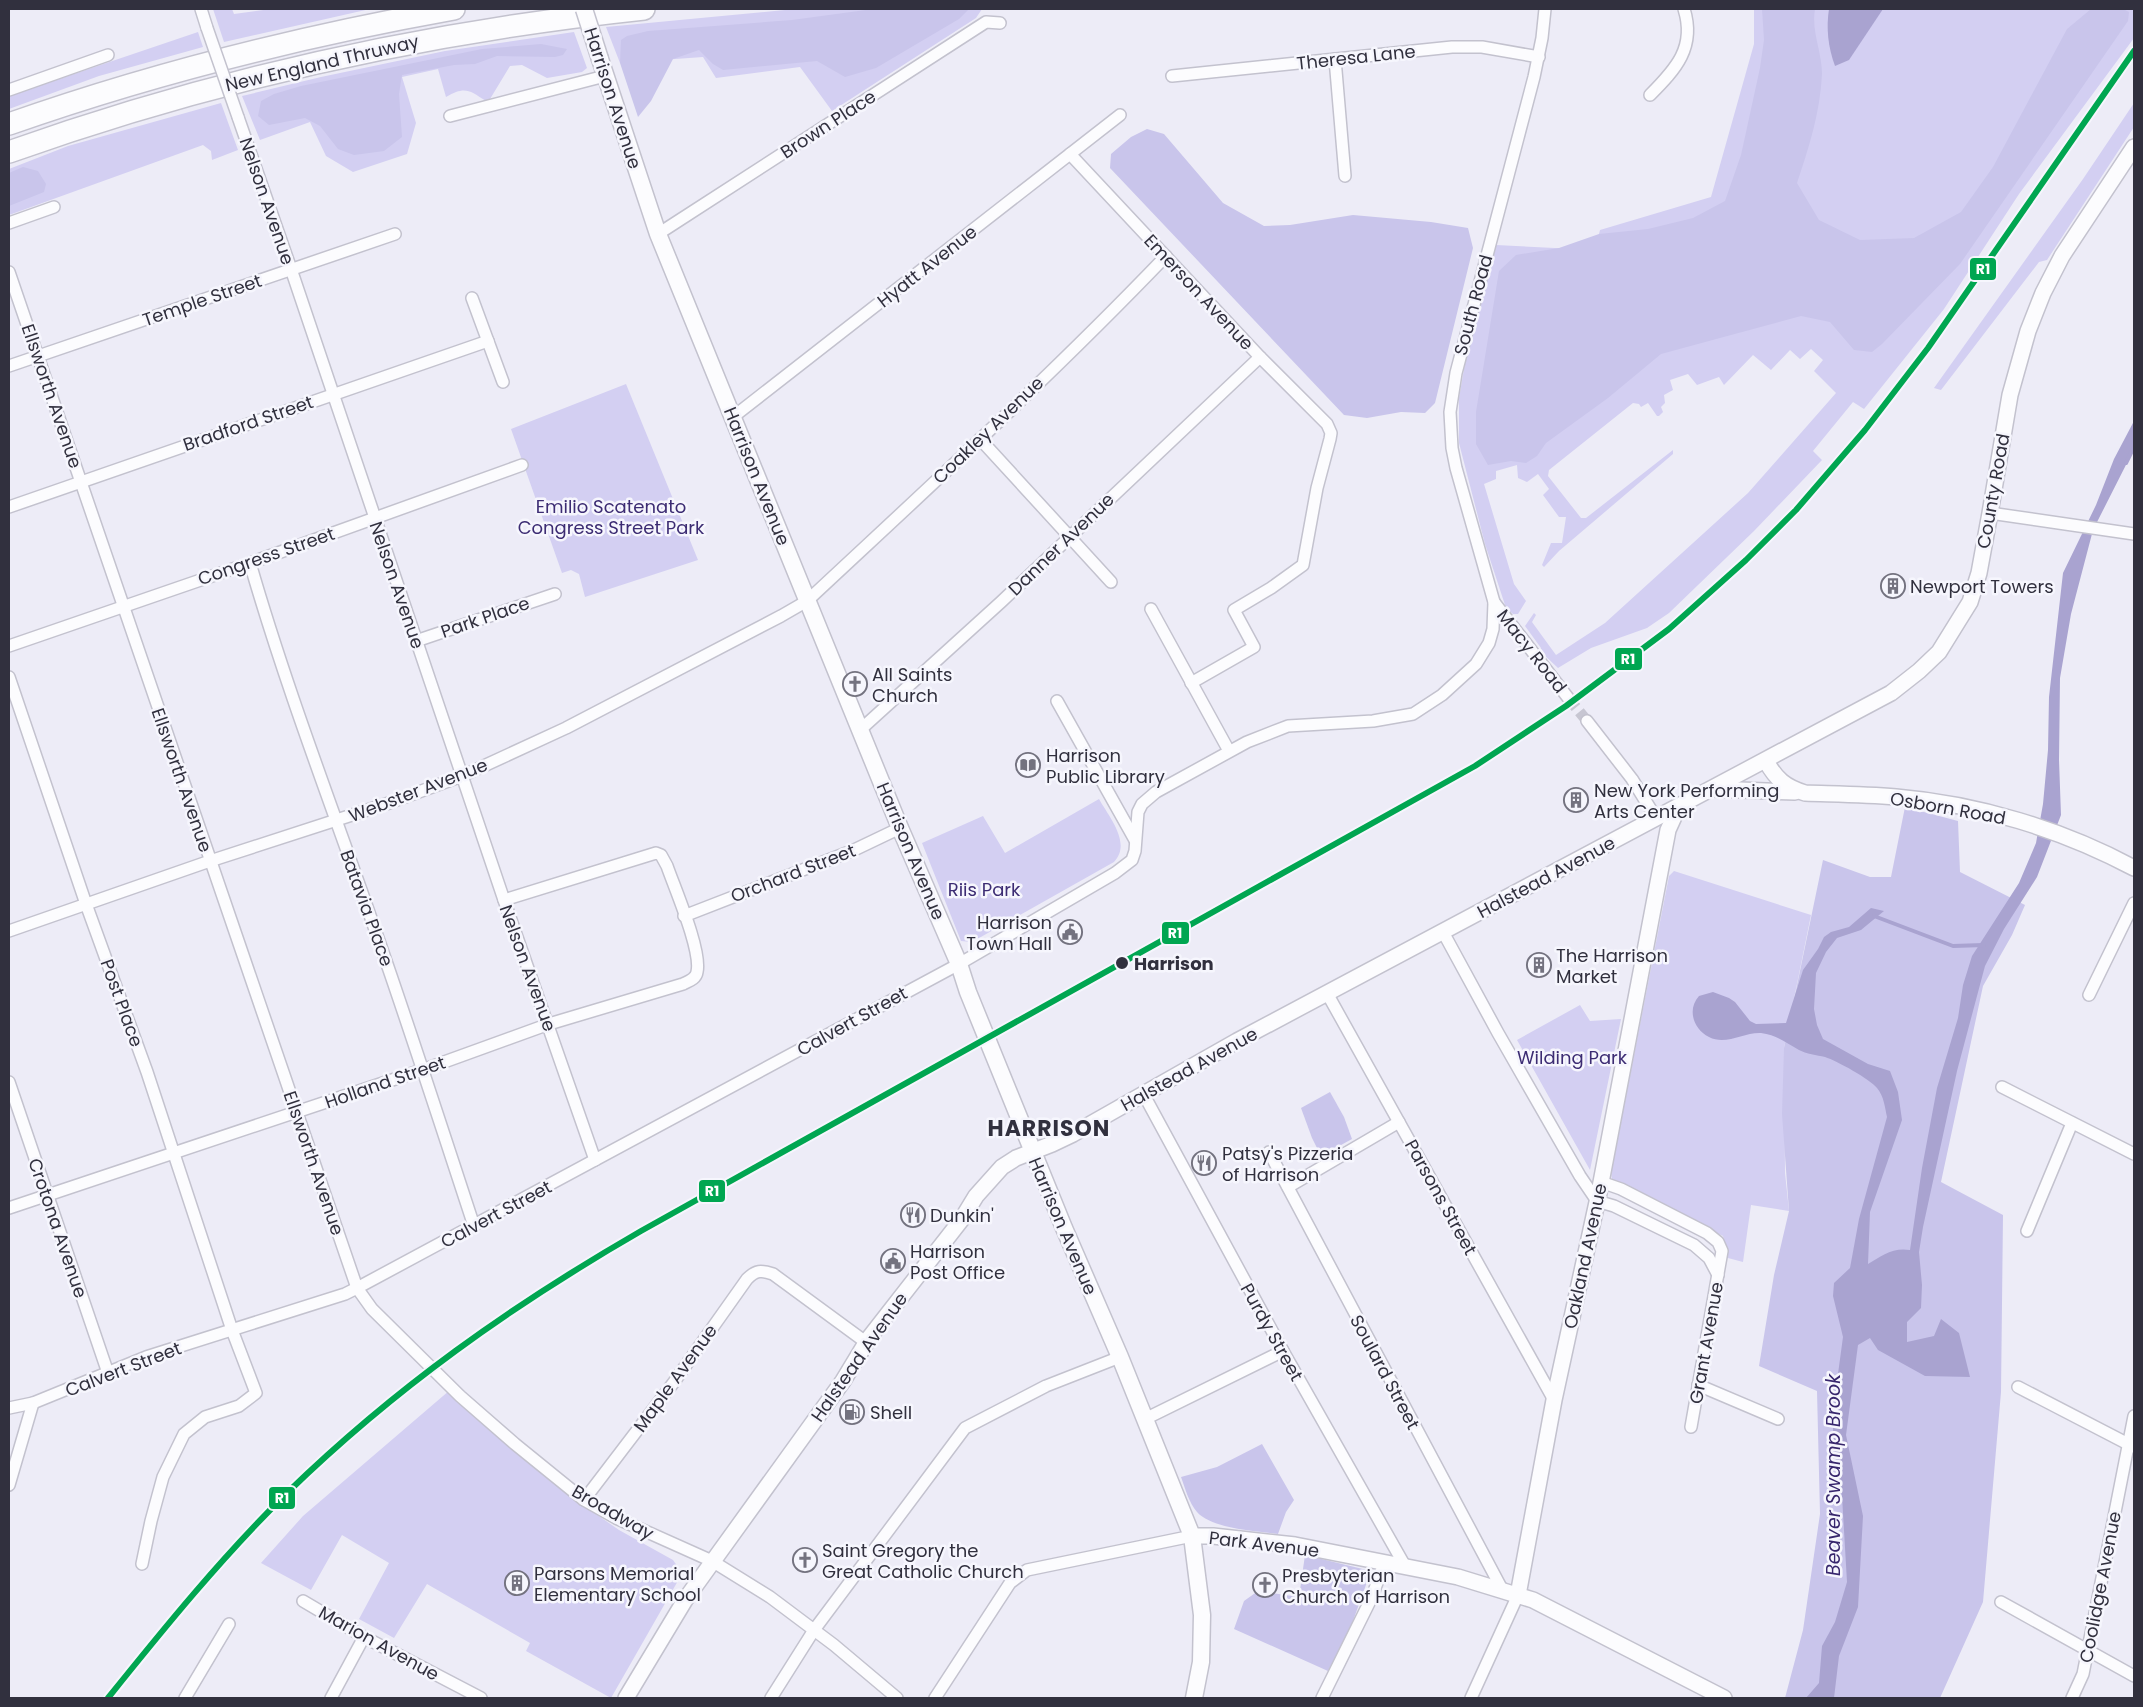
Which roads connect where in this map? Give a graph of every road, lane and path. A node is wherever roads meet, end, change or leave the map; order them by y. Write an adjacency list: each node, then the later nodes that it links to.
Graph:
1 (201, 9): 27 (street, Nelson Avenue, bridge)
2 (454, 9): 17 (highway, New England Thruway)
3 (584, 9): 11 (main road, Harrison Avenue, bridge)
4 (644, 9): 19 (highway, New England Thruway)
5 (1545, 9): 9 (street, South Road)
6 (1684, 9): 14 (street)
7 (1000, 23): 25 (street, Brown Place)
8 (108, 55): 13 (street)
9 (1539, 57): 10 (street, Theresa Lane); 49 (street, South Road)
10 (1335, 59): 12 (street, Theresa Lane); 21 (street)
11 (605, 76): 16 (street); 25 (main road, Harrison Avenue)
12 (1172, 76)
13 (9, 90)
14 (1650, 95)
15 (1120, 115): 20 (street, Hyatt Avenue)
16 (450, 116)
17 (9, 124)
18 (2134, 147): 41 (street, County Road)
19 (9, 152)
20 (1070, 154): 26 (street, Emerson Avenue); 36 (street, Hyatt Avenue)
21 (1345, 176)
22 (54, 207): 23 (street)
23 (9, 223)
24 (395, 234): 27 (street, Temple Street)
25 (658, 234): 36 (main road, Harrison Avenue)
26 (1166, 256): 32 (street, Emerson Avenue); 37 (street, Coakley Avenue)
27 (291, 268): 31 (street, Temple Street); 35 (street, Nelson Avenue)
28 (9, 272): 31 (street, Ellsworth Avenue)
29 (472, 298): 30 (street)
30 (488, 341): 34 (street); 35 (street, Bradford Street)
31 (38, 356): 33 (street, Temple Street); 39 (street, Ellsworth Avenue)
32 (1260, 357): 44 (street, Danner Avenue); 55 (street, Emerson Avenue)
33 (9, 366)
34 (503, 382)
35 (333, 394): 39 (street, Bradford Street); 42 (street, Nelson Avenue)
36 (733, 417): 48 (main road, Harrison Avenue)
37 (980, 439): 44 (street); 48 (street, Coakley Avenue)
38 (522, 465): 42 (street, Congress Street)
39 (81, 481): 40 (street, Bradford Street); 50 (street, Ellsworth Avenue)
40 (9, 507)
41 (1990, 513): 43 (street); 61 (street, County Road)
42 (375, 518): 45 (street, Congress Street); 52 (street, Nelson Avenue)
43 (2134, 534)
44 (1068, 537): 46 (street); 59 (street, Danner Avenue)
45 (250, 563): 50 (street, Congress Street); 67 (street, Batavia Place)
46 (1111, 582)
47 (555, 594): 52 (street, Park Place)
48 (807, 601): 59 (main road, Harrison Avenue); 62 (street, Webster Avenue)
49 (1494, 602): 56 (street, Macy Road); 60 (street, Calvert Street)
50 (124, 606): 53 (street, Congress Street); 70 (street, Ellsworth Avenue)
51 (1151, 609): 55 (street)
52 (416, 641): 62 (street, Nelson Avenue)
53 (9, 646)
54 (9, 677): 74 (street, Post Place)
55 (1191, 682): 60 (street)
56 (1569, 699)
57 (1058, 701): 69 (street)
58 (1587, 721): 66 (street)
59 (860, 730): 68 (main road, Harrison Avenue)
60 (1229, 751): 69 (street, Calvert Street)
61 (1766, 761): 63 (street, Halstead Avenue); 64 (street, Osborn Road)
62 (462, 776): 67 (street, Webster Avenue); 72 (street, Nelson Avenue)
63 (1712, 789): 64 (street); 65 (street, Halstead Avenue)
64 (1805, 793): 71 (street, Osborn Road)
65 (1678, 808): 66 (street, Halstead Avenue); 94 (street, Oakland Avenue)
66 (1656, 818): 77 (street, Halstead Avenue)
67 (335, 821): 70 (street, Webster Avenue); 82 (street, Batavia Place)
68 (900, 828): 75 (street, Orchard Street); 78 (main road, Harrison Avenue)
69 (1136, 842): 78 (street, Calvert Street)
70 (210, 861): 74 (street, Webster Avenue); 86 (street, Ellsworth Avenue)
71 (2134, 868)
72 (504, 900): 75 (street); 81 (street, Nelson Avenue)
73 (2134, 902): 80 (street)
74 (86, 904): 76 (street, Webster Avenue); 89 (street, Post Place)
75 (684, 916): 81 (street, Holland Street)
76 (9, 931)
77 (1443, 932): 79 (street, Halstead Avenue); 97 (street)
78 (958, 964): 91 (main road, Harrison Avenue); 93 (street, Calvert Street)
79 (1328, 995): 85 (street, Halstead Avenue); 87 (street, Parsons Street)
80 (2089, 995)
81 (549, 1024): 82 (street, Holland Street); 93 (street, Nelson Avenue)
82 (422, 1070): 86 (street, Holland Street); 99 (street, Batavia Place)
83 (9, 1082): 96 (street, Crotona Avenue)
84 (2002, 1087): 88 (street)
85 (1144, 1095): 91 (street, Halstead Avenue); 105 (street, Purdy Street)
86 (295, 1112): 89 (street, Holland Street); 102 (street, Ellsworth Avenue)
87 (1399, 1122): 95 (street); 110 (street, Parsons Street)
88 (2072, 1123): 92 (street); 100 (street)
89 (174, 1152): 96 (street, Holland Street); 103 (street, Post Place)
90 (1269, 1152): 95 (street, Soulard Street)
91 (1032, 1153): 104 (street, Halstead Avenue); 106 (main road, Harrison Avenue)
92 (2134, 1154)
93 (596, 1160): 99 (street, Calvert Street)
94 (1601, 1182): 97 (street, Oakland Avenue); 101 (street, Grant Avenue)
95 (1288, 1187): 125 (street, Soulard Street)
96 (47, 1194): 98 (street, Holland Street); 107 (street, Crotona Avenue)
97 (1597, 1201): 101 (street); 110 (street, Oakland Avenue)
98 (9, 1208)
99 (474, 1226): 102 (street, Calvert Street)
100 (2027, 1231)
101 (1718, 1275): 108 (street, Grant Avenue)
102 (357, 1288): 103 (street, Calvert Street); 119 (street, Broadway)
103 (232, 1330): 107 (street, Calvert Street); 123 (street, Post Place)
104 (867, 1344): 119 (street, Maple Avenue); 121 (street, Halstead Avenue)
105 (1283, 1351): 114 (street); 124 (street, Purdy Street)
106 (1120, 1357): 114 (main road, Harrison Avenue); 130 (street)
107 (108, 1373): 111 (street, Calvert Street)
108 (1698, 1385): 115 (street); 116 (street, Grant Avenue)
109 (2018, 1387): 117 (street)
110 (1554, 1400): 126 (street, Oakland Avenue)
111 (33, 1403): 112 (street, Calvert Street); 118 (street)
112 (9, 1408)
113 (2134, 1416): 117 (street, Coolidge Avenue)
114 (1145, 1419): 120 (main road, Harrison Avenue)
115 (1778, 1419)
116 (1691, 1426)
117 (2131, 1446): 132 (street, Coolidge Avenue)
118 (9, 1484)
119 (584, 1500): 121 (street, Broadway)
120 (1192, 1536): 122 (street, Park Avenue); 140 (street, Park Avenue); 141 (main road, Harrison Avenue)
121 (712, 1561): 130 (street, Broadway); 137 (street, Halstead Avenue)
122 (1384, 1563): 124 (street, Park Avenue); 142 (street)
123 (142, 1564)
124 (1405, 1566): 125 (street, Park Avenue)
125 (1503, 1590): 126 (street, Park Avenue)
126 (1518, 1595): 143 (street, Oakland Avenue); 144 (street, Park Avenue)
127 (303, 1601): 131 (street, Marion Avenue)
128 (2001, 1602): 132 (street)
129 (229, 1624): 134 (street)
130 (814, 1630): 138 (street); 139 (street, Broadway)
131 (364, 1637): 135 (street); 136 (street, Marion Avenue)
132 (2088, 1651): 133 (street); 145 (street, Coolidge Avenue)
133 (2134, 1676)
134 (186, 1698)
135 (331, 1698)
136 (481, 1698)
137 (626, 1698)
138 (771, 1698)
139 (897, 1698)
140 (935, 1698)
141 (1194, 1698)
142 (1322, 1698)
143 (1471, 1698)
144 (1724, 1698)
145 (2072, 1698)

